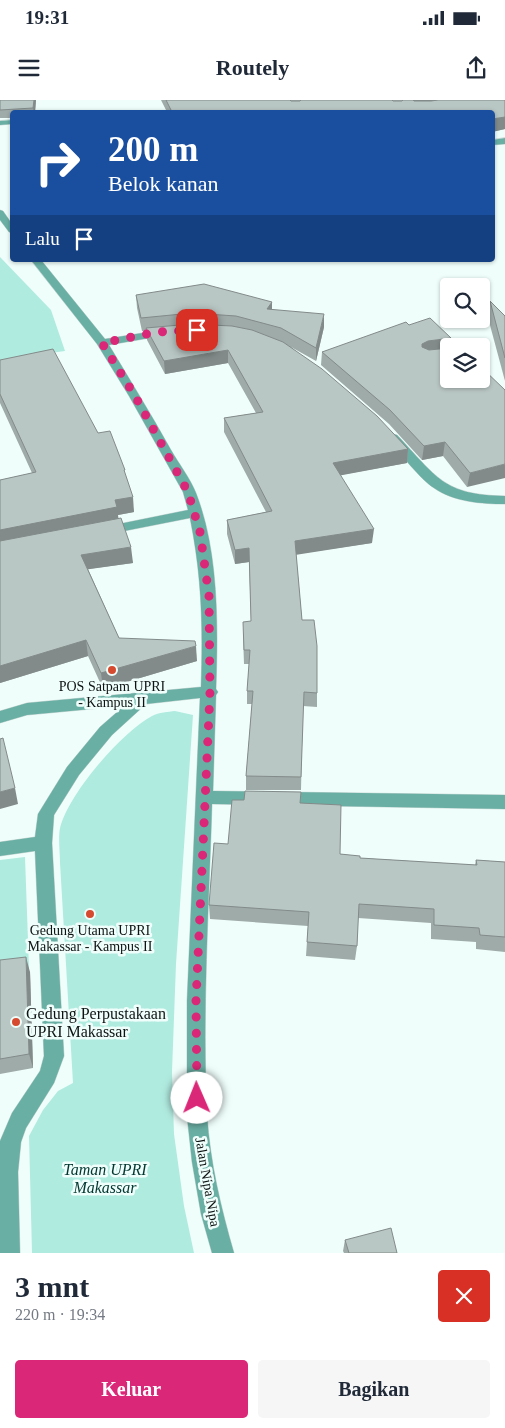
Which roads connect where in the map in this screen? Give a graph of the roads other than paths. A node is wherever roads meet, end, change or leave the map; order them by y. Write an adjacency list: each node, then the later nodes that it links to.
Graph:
1 (0, 213): 2 (street)
2 (10, 227)
3 (38, 262): 5 (street, Jalan Nipa Nipa)
4 (181, 331): 5 (street)
5 (102, 343): 8 (street, Jalan Nipa Nipa)
6 (383, 428): 7 (street)
7 (505, 500)
8 (196, 512): 9 (street); 10 (street, Jalan Nipa Nipa)
9 (92, 534)
10 (210, 692): 11 (street); 13 (street, Jalan Nipa Nipa)
11 (141, 699): 12 (street); 15 (street)
12 (0, 717)
13 (205, 797): 14 (street); 18 (street, Jalan Nipa Nipa)
14 (505, 802)
15 (43, 843): 16 (street); 17 (street)
16 (0, 849)
17 (10, 1253)
18 (223, 1253)

